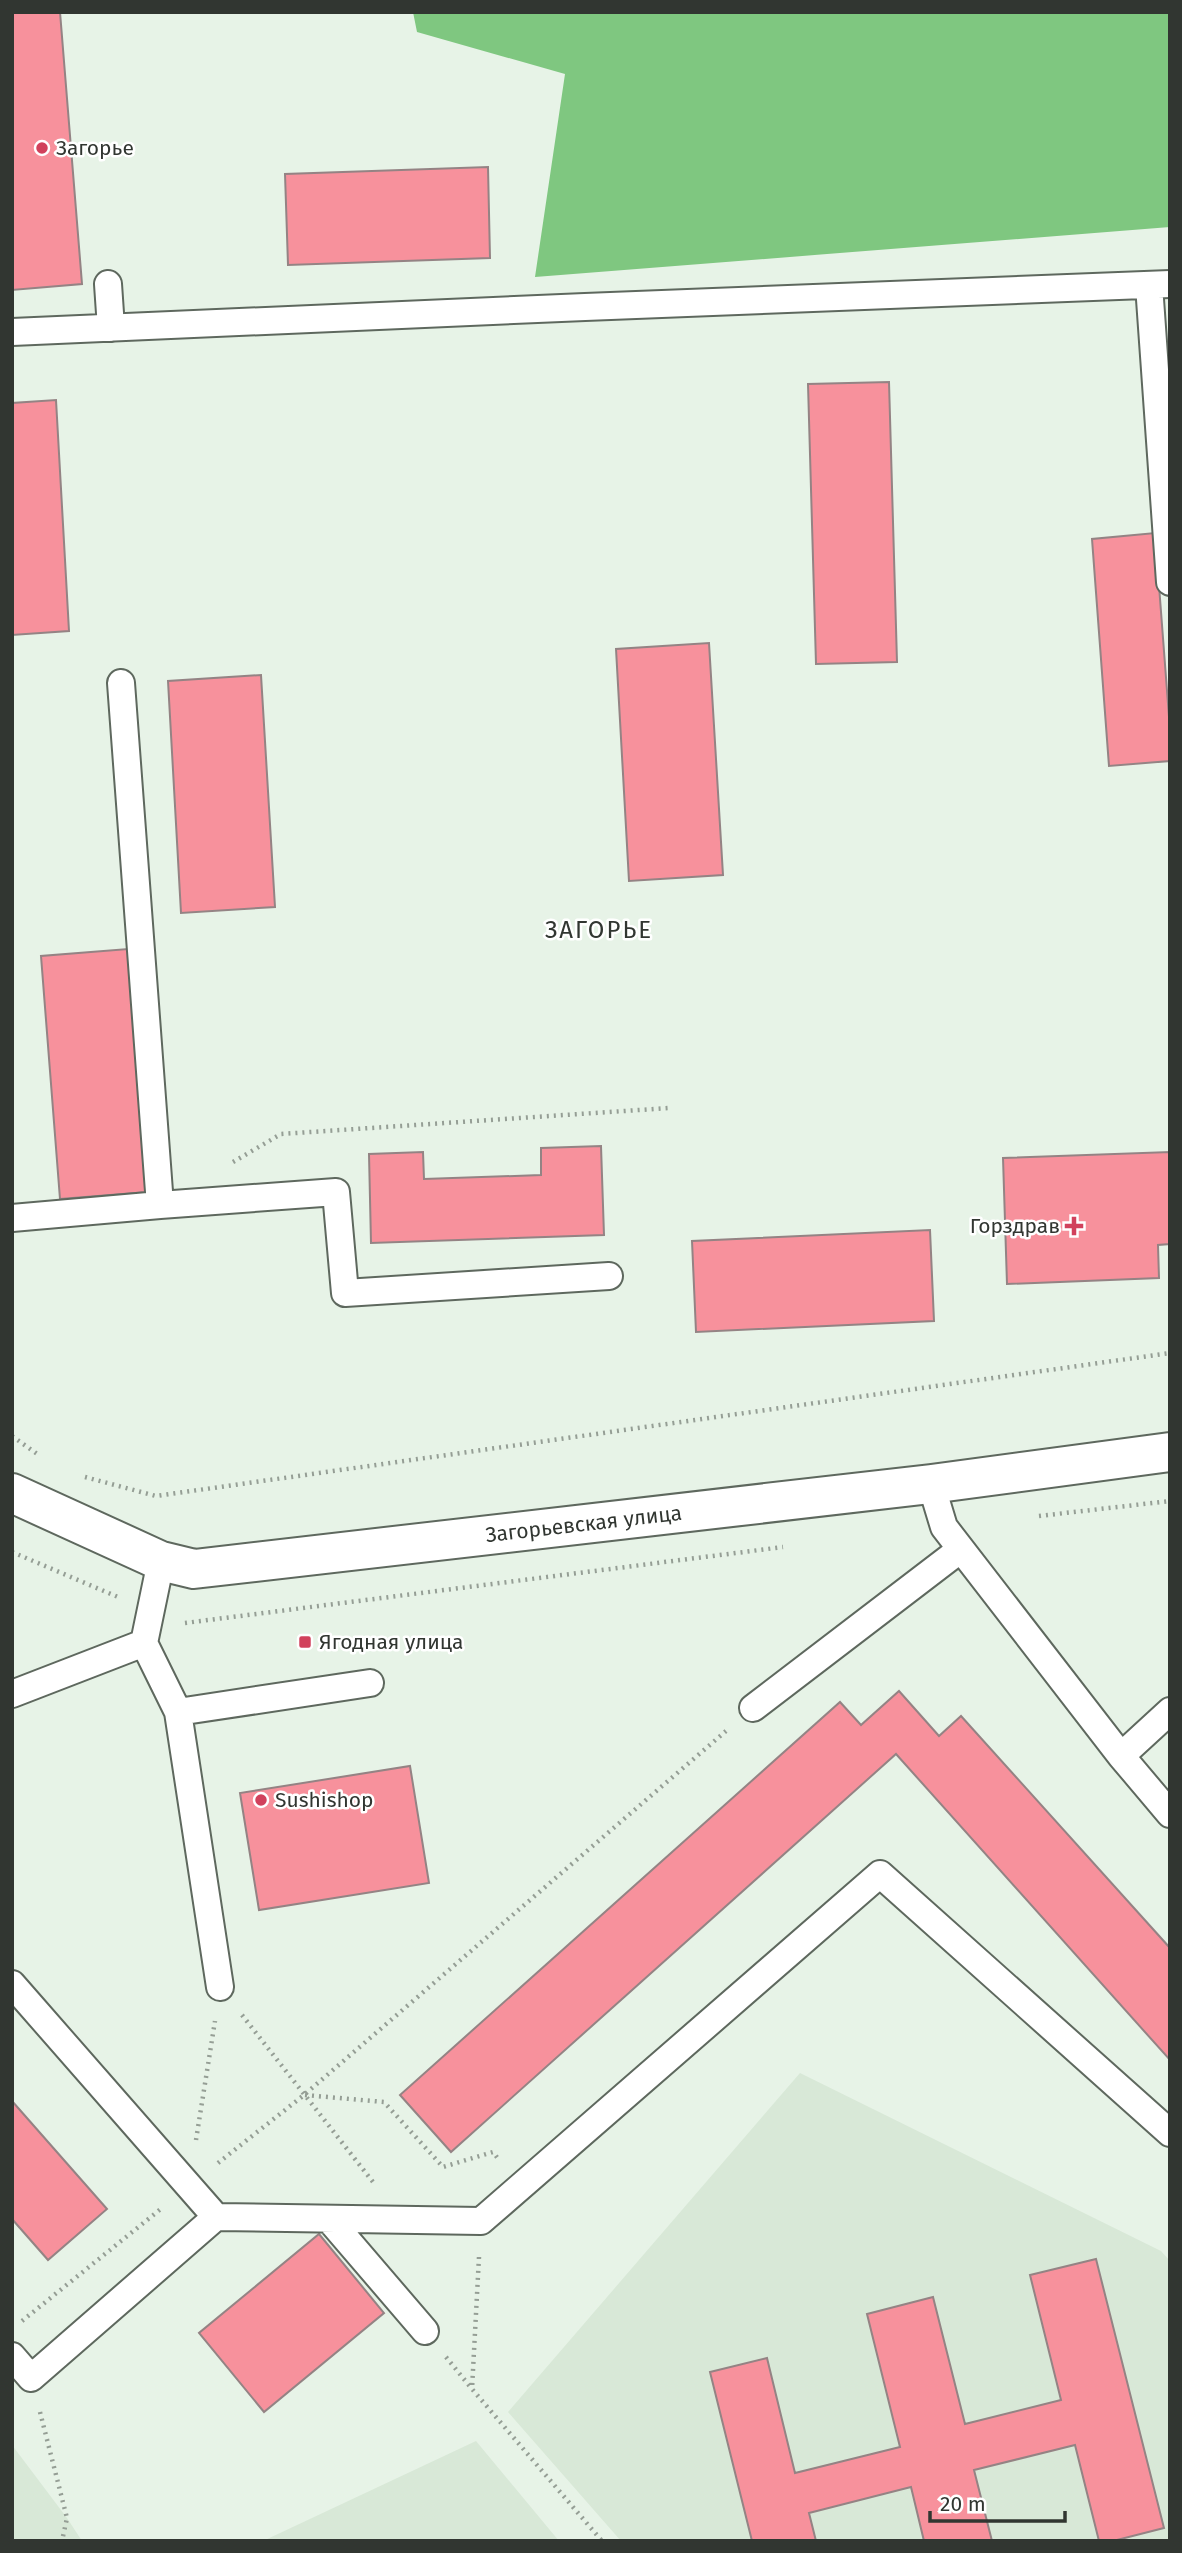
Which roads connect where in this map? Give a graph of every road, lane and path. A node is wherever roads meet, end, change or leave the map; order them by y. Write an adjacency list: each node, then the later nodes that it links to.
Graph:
1 (108, 284): 3 (lane)
2 (1160, 284): 3 (lane); 5 (lane)
3 (111, 328): 4 (lane)
4 (12, 332)
5 (1170, 582)
6 (121, 684): 9 (lane)
7 (669, 1108): 8 (path)
8 (226, 1166)
9 (160, 1205): 10 (lane); 11 (lane)
10 (12, 1218)
11 (609, 1276)
12 (1170, 1353): 16 (path)
13 (12, 1436): 15 (path)
14 (1170, 1452): 17 (street, Загорьевская улица)
15 (46, 1460)
16 (82, 1476)
17 (931, 1484): 19 (lane); 20 (street, Загорьевская улица)
18 (12, 1493): 20 (street, Загорьевская улица)
19 (961, 1549): 24 (lane); 27 (lane)
20 (161, 1561): 21 (lane)
21 (144, 1643): 23 (lane); 26 (lane)
22 (370, 1683): 26 (lane)
23 (12, 1694)
24 (753, 1708): 31 (path)
25 (1170, 1711): 27 (lane)
26 (178, 1713): 30 (lane)
27 (1121, 1756): 28 (lane)
28 (1170, 1814)
29 (12, 1984): 33 (lane)
30 (220, 1987): 31 (path); 33 (path)
31 (304, 2095): 33 (path); 34 (path); 37 (path)
32 (1170, 2133): 34 (lane)
33 (189, 2186): 35 (lane); 39 (path)
34 (522, 2186): 38 (lane)
35 (216, 2217): 36 (lane); 42 (lane)
36 (329, 2219): 37 (lane); 40 (lane)
37 (402, 2220): 38 (lane)
38 (481, 2221): 44 (path)
39 (12, 2329)
40 (425, 2331)
41 (12, 2356): 42 (lane)
42 (31, 2378): 43 (path)
43 (62, 2541)
44 (602, 2541)

